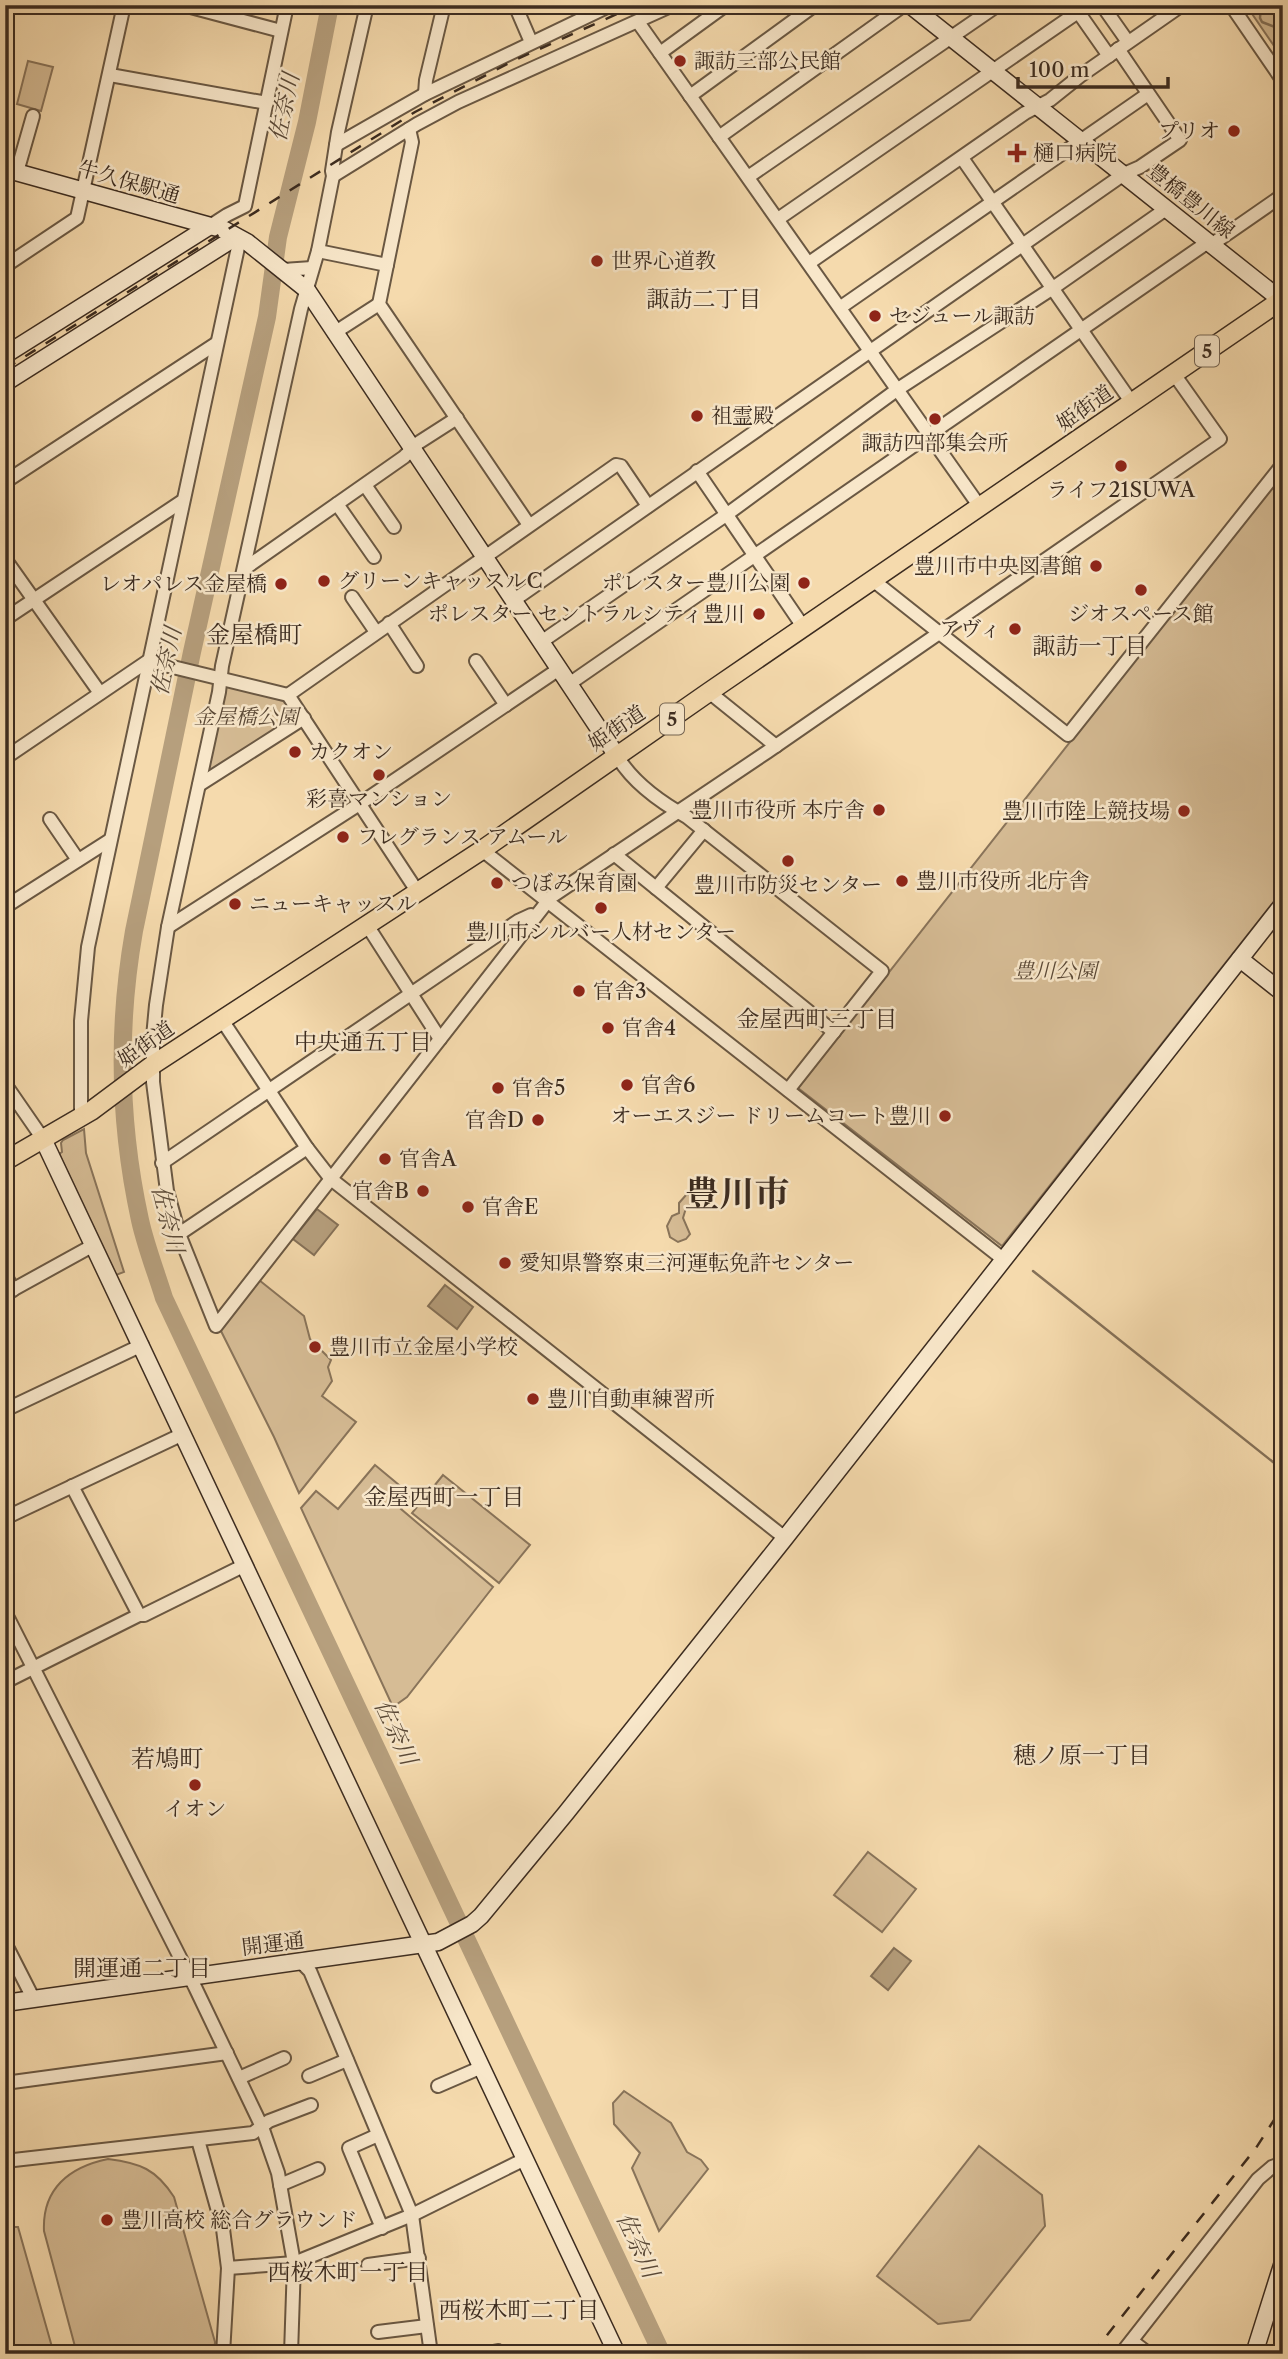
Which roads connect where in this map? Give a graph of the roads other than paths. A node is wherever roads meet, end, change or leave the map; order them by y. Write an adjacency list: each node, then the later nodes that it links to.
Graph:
1 (124, 5): 25 (street)
2 (183, 5): 19 (street)
3 (288, 5): 19 (street)
4 (367, 5): 36 (street)
5 (444, 5): 27 (street)
6 (514, 5): 21 (street)
7 (611, 5): 21 (street)
8 (673, 5): 18 (street)
9 (726, 5): 23 (street)
10 (815, 5): 29 (street)
11 (904, 5): 34 (street)
12 (909, 5): 20 (street, 豊橋豊川線)
13 (998, 5): 20 (street)
14 (1102, 5): 22 (street)
15 (1182, 5): 22 (street)
16 (1231, 5): 26 (street)
17 (1076, 9): 22 (street); 24 (street)
18 (638, 22): 23 (street); 33 (street)
19 (281, 31): 30 (street)
20 (951, 38): 24 (street, 豊橋豊川線); 41 (street)
21 (531, 42): 27 (street)
22 (1118, 49): 28 (street); 31 (street)
23 (660, 53): 29 (street)
24 (993, 71): 31 (street, 豊橋豊川線); 46 (street)
25 (110, 75): 30 (street); 42 (street)
26 (1283, 81)
27 (425, 94): 36 (street)
28 (1148, 94): 35 (street); 39 (street)
29 (690, 96): 34 (street)
30 (267, 103): 47 (street)
31 (1037, 106): 35 (street, 豊橋豊川線); 37 (street)
32 (33, 116): 38 (street)
33 (409, 129): 40 (street); 53 (street)
34 (719, 137): 41 (street)
35 (1080, 140): 39 (street, 豊橋豊川線); 44 (street)
36 (336, 145): 40 (street)
37 (962, 158): 44 (street); 52 (street)
38 (11, 170): 42 (street, 牛久保駅通)
39 (1124, 174): 45 (street, 豊橋豊川線); 50 (street)
40 (334, 176): 51 (street)
41 (748, 177): 46 (street)
42 (84, 192): 47 (street, 牛久保駅通); 54 (street)
43 (1283, 195): 49 (street)
44 (993, 201): 50 (street); 61 (street)
45 (1166, 209): 49 (street, 豊橋豊川線); 57 (street)
46 (778, 219): 52 (street)
47 (210, 226): 48 (street, 牛久保駅通); 66 (street)
48 (242, 240): 56 (street, 牛久保駅通); 64 (street); 68 (street)
49 (1210, 244): 60 (street, 豊橋豊川線); 62 (street)
50 (1023, 245): 57 (street); 65 (street)
51 (318, 251): 53 (street); 55 (street)
52 (809, 263): 61 (street)
53 (387, 265): 59 (street)
54 (5, 267)
55 (312, 268): 56 (street); 58 (street)
56 (283, 270): 58 (street, 牛久保駅通)
57 (1053, 288): 62 (street); 69 (street)
58 (307, 290): 63 (street, 牛久保駅通); 89 (street)
59 (379, 304): 63 (street); 71 (street)
60 (1280, 304): 67 (main road, 姫街道 / 5)
61 (841, 307): 65 (street)
62 (1082, 329): 70 (street); 72 (street)
63 (334, 333): 73 (street, 牛久保駅通)
64 (218, 342): 76 (street); 78 (street)
65 (871, 351): 69 (street); 75 (street)
66 (5, 355)
67 (1174, 374): 70 (main road, 姫街道 / 5); 98 (street)
68 (5, 383)
69 (898, 390): 72 (street); 82 (street)
70 (1132, 403): 81 (main road, 姫街道 / 5)
71 (457, 418): 73 (street); 83 (street)
72 (930, 435): 81 (street); 86 (street)
73 (412, 449): 77 (street); 85 (street, 牛久保駅通)
74 (1283, 464): 98 (street)
75 (696, 471): 80 (street); 82 (street)
76 (5, 482)
77 (365, 485): 79 (street); 84 (street)
78 (181, 502): 92 (street); 100 (street)
79 (337, 504): 87 (street); 89 (street)
80 (648, 506): 83 (street); 93 (street)
81 (980, 508): 90 (main road, 姫街道 / 5)
82 (726, 515): 86 (street); 99 (street)
83 (529, 524): 85 (street)
84 (394, 527)
85 (484, 556): 93 (street, 牛久保駅通); 95 (street)
86 (755, 556): 96 (street); 105 (street)
87 (374, 557)
88 (5, 559): 92 (street)
89 (244, 569): 104 (street)
90 (874, 581): 96 (main road, 姫街道 / 5); 98 (street)
91 (352, 597): 97 (street)
92 (34, 600): 94 (street); 107 (street)
93 (513, 600): 99 (street, 牛久保駅通)
94 (5, 619)
95 (389, 623): 97 (street); 102 (street)
96 (804, 628): 106 (main road, 姫街道 / 5)
97 (376, 632): 108 (street)
98 (939, 633): 111 (street)
99 (541, 642): 103 (street, 牛久保駅通)
100 (148, 661): 104 (street); 107 (street); 119 (street)
101 (477, 661): 109 (street)
102 (417, 666)
103 (559, 669): 105 (street, 牛久保駅通); 109 (street)
104 (216, 677): 108 (street); 114 (street)
105 (569, 684): 112 (street, 牛久保駅通)
106 (709, 692): 111 (street); 112 (main road, 姫街道 / 5)
107 (100, 693): 113 (street)
108 (288, 695): 110 (street)
109 (506, 705): 115 (street)
110 (304, 718): 114 (street); 115 (street)
111 (776, 746): 116 (street)
112 (617, 756): 116 (street); 120 (main road, 姫街道 / 5)
113 (5, 758)
114 (199, 785): 130 (street)
115 (361, 803): 124 (street); 130 (street)
116 (677, 811): 118 (street); 121 (street)
117 (50, 819): 122 (street)
118 (704, 830): 123 (street); 135 (street)
119 (110, 840): 122 (street); 141 (street)
120 (482, 850): 124 (main road, 姫街道 / 5); 125 (street)
121 (614, 854): 123 (street); 125 (street)
122 (78, 860): 127 (street)
123 (656, 888): 135 (street)
124 (417, 891): 129 (main road, 姫街道 / 5)
125 (547, 902): 128 (street); 140 (street)
126 (1283, 904): 131 (street)
127 (5, 906)
128 (535, 917): 133 (street); 136 (street)
129 (367, 925): 133 (street); 134 (main road, 姫街道 / 5)
130 (168, 927): 137 (street)
131 (1240, 959): 132 (street); 149 (street)
132 (1283, 993)
133 (411, 994): 136 (street); 139 (street)
134 (222, 1020): 137 (main road, 姫街道 / 5); 139 (street)
135 (834, 1032): 140 (street)
136 (440, 1039): 146 (street)
137 (147, 1069): 141 (main road, 姫街道 / 5); 145 (street)
138 (5, 1084): 142 (street)
139 (269, 1090): 143 (street); 145 (street)
140 (788, 1090): 149 (street)
141 (86, 1114): 142 (main road, 姫街道 / 5)
142 (43, 1139): 144 (main road, 姫街道 / 5); 148 (street)
143 (307, 1148): 146 (street); 147 (street)
144 (5, 1161)
145 (162, 1163): 147 (street)
146 (331, 1179): 147 (street); 157 (street)
147 (179, 1234)
148 (92, 1246): 151 (street); 152 (street)
149 (1003, 1259): 157 (street)
150 (5, 1273): 151 (street)
151 (9, 1292)
152 (142, 1345): 153 (street); 154 (street)
153 (5, 1410)
154 (183, 1434): 155 (street); 158 (street)
155 (72, 1486): 156 (street); 160 (street)
156 (5, 1518)
157 (785, 1538): 164 (street, 開運通)
158 (245, 1565): 160 (street); 164 (street)
159 (5, 1612): 161 (street)
160 (139, 1615): 161 (street)
161 (34, 1668): 162 (street); 166 (street)
162 (5, 1682)
163 (6, 1944): 167 (street)
164 (422, 1944): 165 (street, 開運通); 172 (street)
165 (301, 1962): 166 (street, 開運通); 171 (street)
166 (189, 1977): 167 (street, 開運通); 169 (street)
167 (34, 2000): 168 (street, 開運通)
168 (5, 2003)
169 (227, 2053): 174 (street); 175 (street)
170 (284, 2059): 174 (street)
171 (347, 2060): 173 (street); 179 (street)
172 (482, 2067): 176 (street); 181 (street)
173 (309, 2076)
174 (239, 2078): 178 (street)
175 (5, 2083)
176 (438, 2086)
177 (311, 2105): 178 (street)
178 (262, 2127): 180 (street); 185 (street)
179 (378, 2135): 186 (street); 187 (street)
180 (198, 2140): 182 (street); 192 (street)
181 (525, 2159): 186 (street); 201 (street)
182 (5, 2161)
183 (1283, 2163): 195 (street)
184 (318, 2169): 185 (street)
185 (280, 2185): 190 (street)
186 (412, 2215): 187 (street); 188 (street)
187 (382, 2228): 190 (street)
188 (419, 2258): 191 (street); 193 (street)
189 (1283, 2262): 204 (street)
190 (294, 2263): 192 (street); 198 (street)
191 (368, 2264)
192 (228, 2269): 197 (street)
193 (427, 2326): 194 (street); 199 (street)
194 (377, 2332)
195 (1132, 2341): 202 (street); 203 (street)
196 (499, 2351): 200 (street)
197 (223, 2354)
198 (291, 2354)
199 (431, 2354)
200 (482, 2354)
201 (617, 2354)
202 (1121, 2354)
203 (1149, 2354)
204 (1254, 2354)

